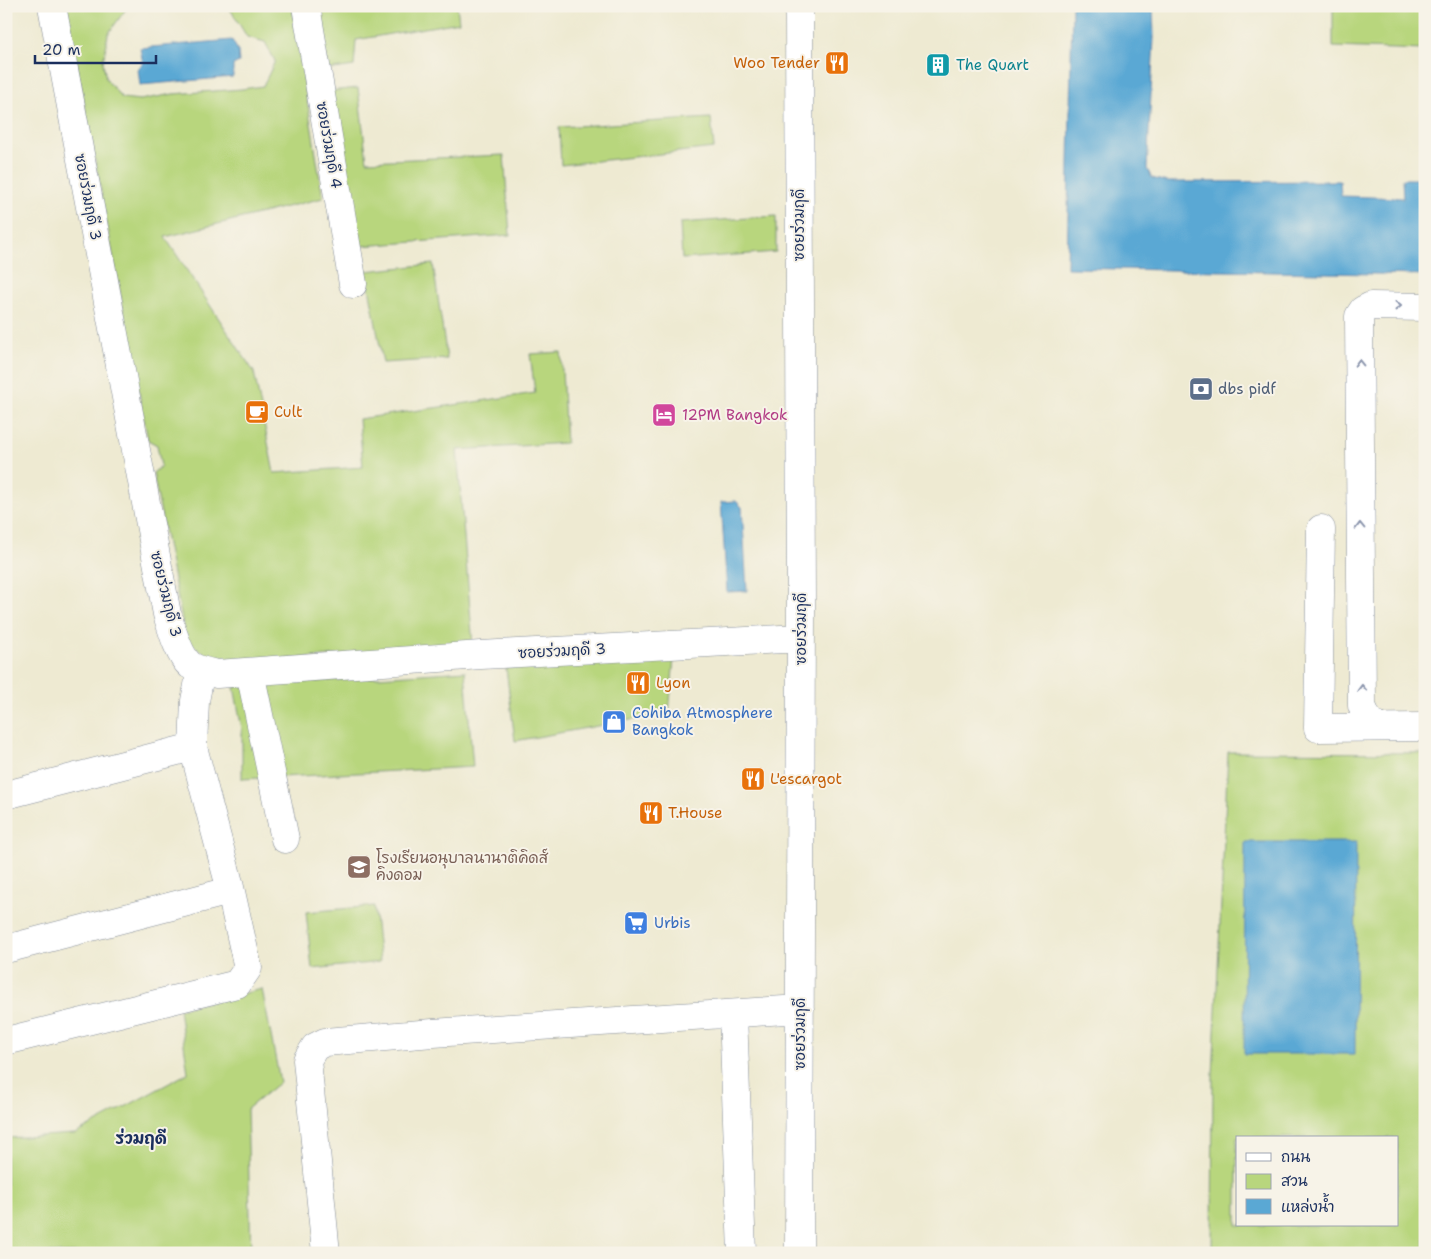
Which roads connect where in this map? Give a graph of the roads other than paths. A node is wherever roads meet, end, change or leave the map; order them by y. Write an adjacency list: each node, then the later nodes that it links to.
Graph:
1 (52, 6): 8 (street, ซอยร่วมฤดี 3)
2 (306, 6): 4 (street, ซอยร่วมฤดี 4)
3 (799, 6): 7 (street, ซอยร่วมฤดี)
4 (353, 284)
5 (1425, 306): 10 (street, one-way to 5)
6 (1321, 529): 10 (street)
7 (801, 638): 9 (street, ซอยร่วมฤดี 3); 17 (street, ซอยร่วมฤดี)
8 (201, 670): 9 (street, ซอยร่วมฤดี 3); 12 (street)
9 (250, 672): 14 (street)
10 (1382, 727): 11 (street)
11 (1425, 727)
12 (193, 747): 13 (street); 15 (street)
13 (6, 795)
14 (285, 839)
15 (230, 891): 16 (street); 19 (street)
16 (6, 949)
17 (800, 1009): 18 (street); 22 (street, ซอยร่วมฤดี)
18 (733, 1014): 20 (street); 21 (street)
19 (6, 1041)
20 (326, 1253)
21 (742, 1253)
22 (798, 1253)

